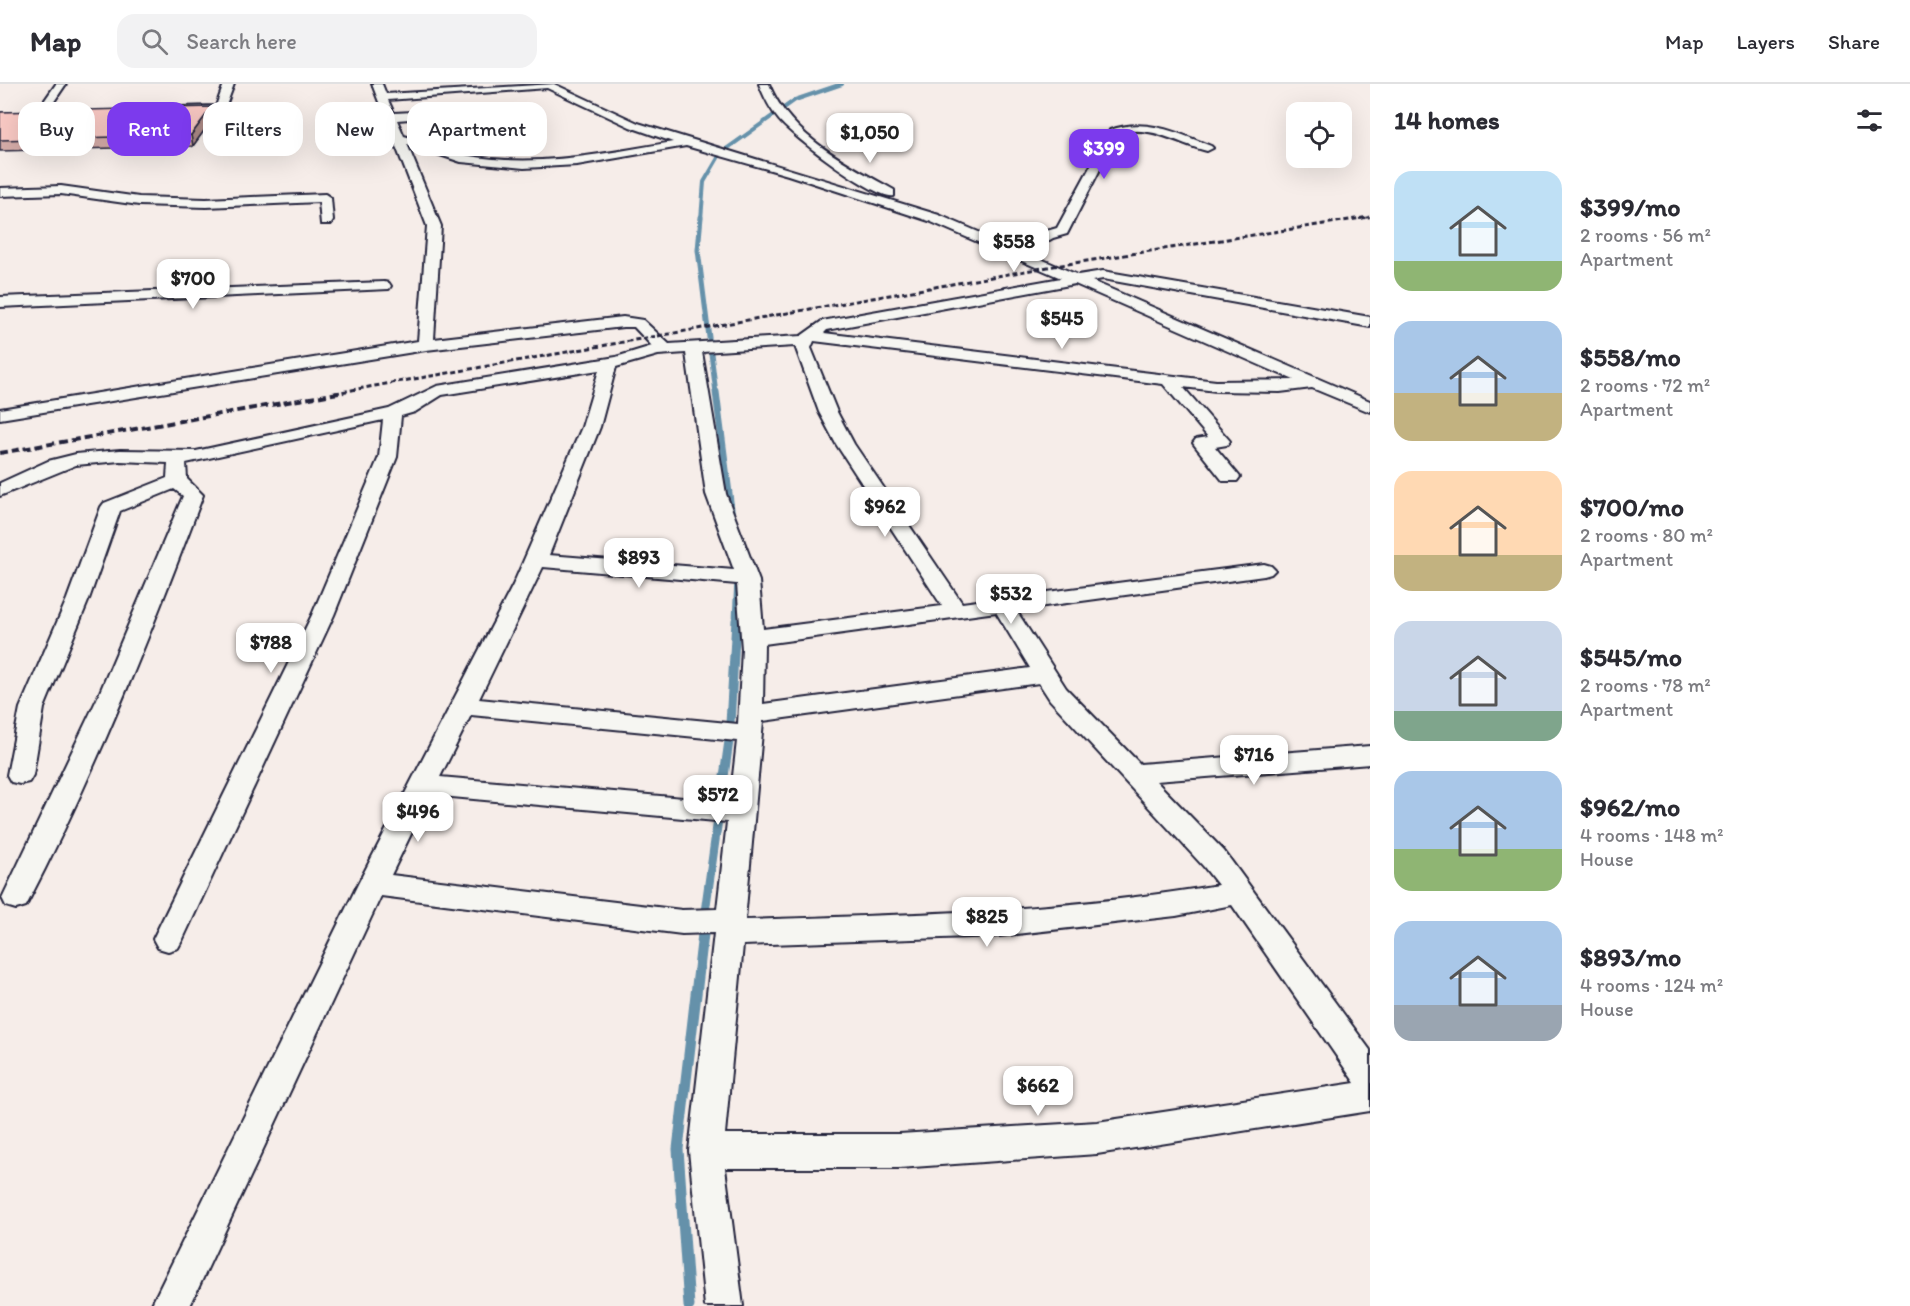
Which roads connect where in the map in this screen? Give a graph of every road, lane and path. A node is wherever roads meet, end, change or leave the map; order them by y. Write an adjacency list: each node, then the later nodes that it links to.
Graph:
1 (61, 84): 7 (street)
2 (229, 84): 8 (street)
3 (377, 84): 6 (street)
4 (764, 84): 15 (street)
5 (547, 85): 6 (street); 12 (street)
6 (382, 97): 9 (street)
7 (48, 102)
8 (223, 102)
9 (384, 102)
10 (395, 135): 11 (street)
11 (396, 138): 12 (street); 23 (street)
12 (686, 143): 15 (street)
13 (1207, 148): 17 (street)
14 (0, 192): 16 (street)
15 (934, 218): 17 (street)
16 (326, 221)
17 (1018, 254): 18 (street)
18 (1074, 278): 21 (street); 22 (street); 28 (street)
19 (384, 286): 20 (street)
20 (0, 302)
21 (1370, 322)
22 (808, 339): 24 (street); 27 (street); 39 (street)
23 (426, 345): 25 (street); 31 (street)
24 (693, 346): 25 (street); 37 (street)
25 (664, 349): 26 (street)
26 (608, 364): 30 (street); 35 (street)
27 (1169, 381): 28 (street); 33 (street)
28 (1314, 383): 29 (street)
29 (1370, 407)
30 (393, 413): 32 (street); 53 (street)
31 (0, 414)
32 (177, 470): 34 (street); 46 (street); 51 (street)
33 (1230, 477)
34 (0, 490)
35 (535, 560): 37 (street); 42 (street)
36 (1264, 570): 38 (street)
37 (747, 578): 40 (street)
38 (1004, 606): 39 (street); 41 (street)
39 (956, 611): 40 (street)
40 (752, 638): 43 (street)
41 (1046, 674): 43 (street); 45 (street)
42 (463, 706): 43 (street); 47 (street)
43 (751, 724): 48 (street)
44 (1370, 755): 45 (street)
45 (1134, 774): 50 (street)
46 (20, 775)
47 (422, 785): 48 (street); 49 (street)
48 (742, 813): 52 (street)
49 (372, 884): 52 (street); 57 (street)
50 (1238, 893): 52 (street); 54 (street)
51 (16, 898)
52 (730, 927): 56 (street)
53 (168, 939)
54 (1370, 1077)
55 (1370, 1096): 56 (street)
56 (706, 1151): 58 (street)
57 (170, 1306)
58 (724, 1306)

